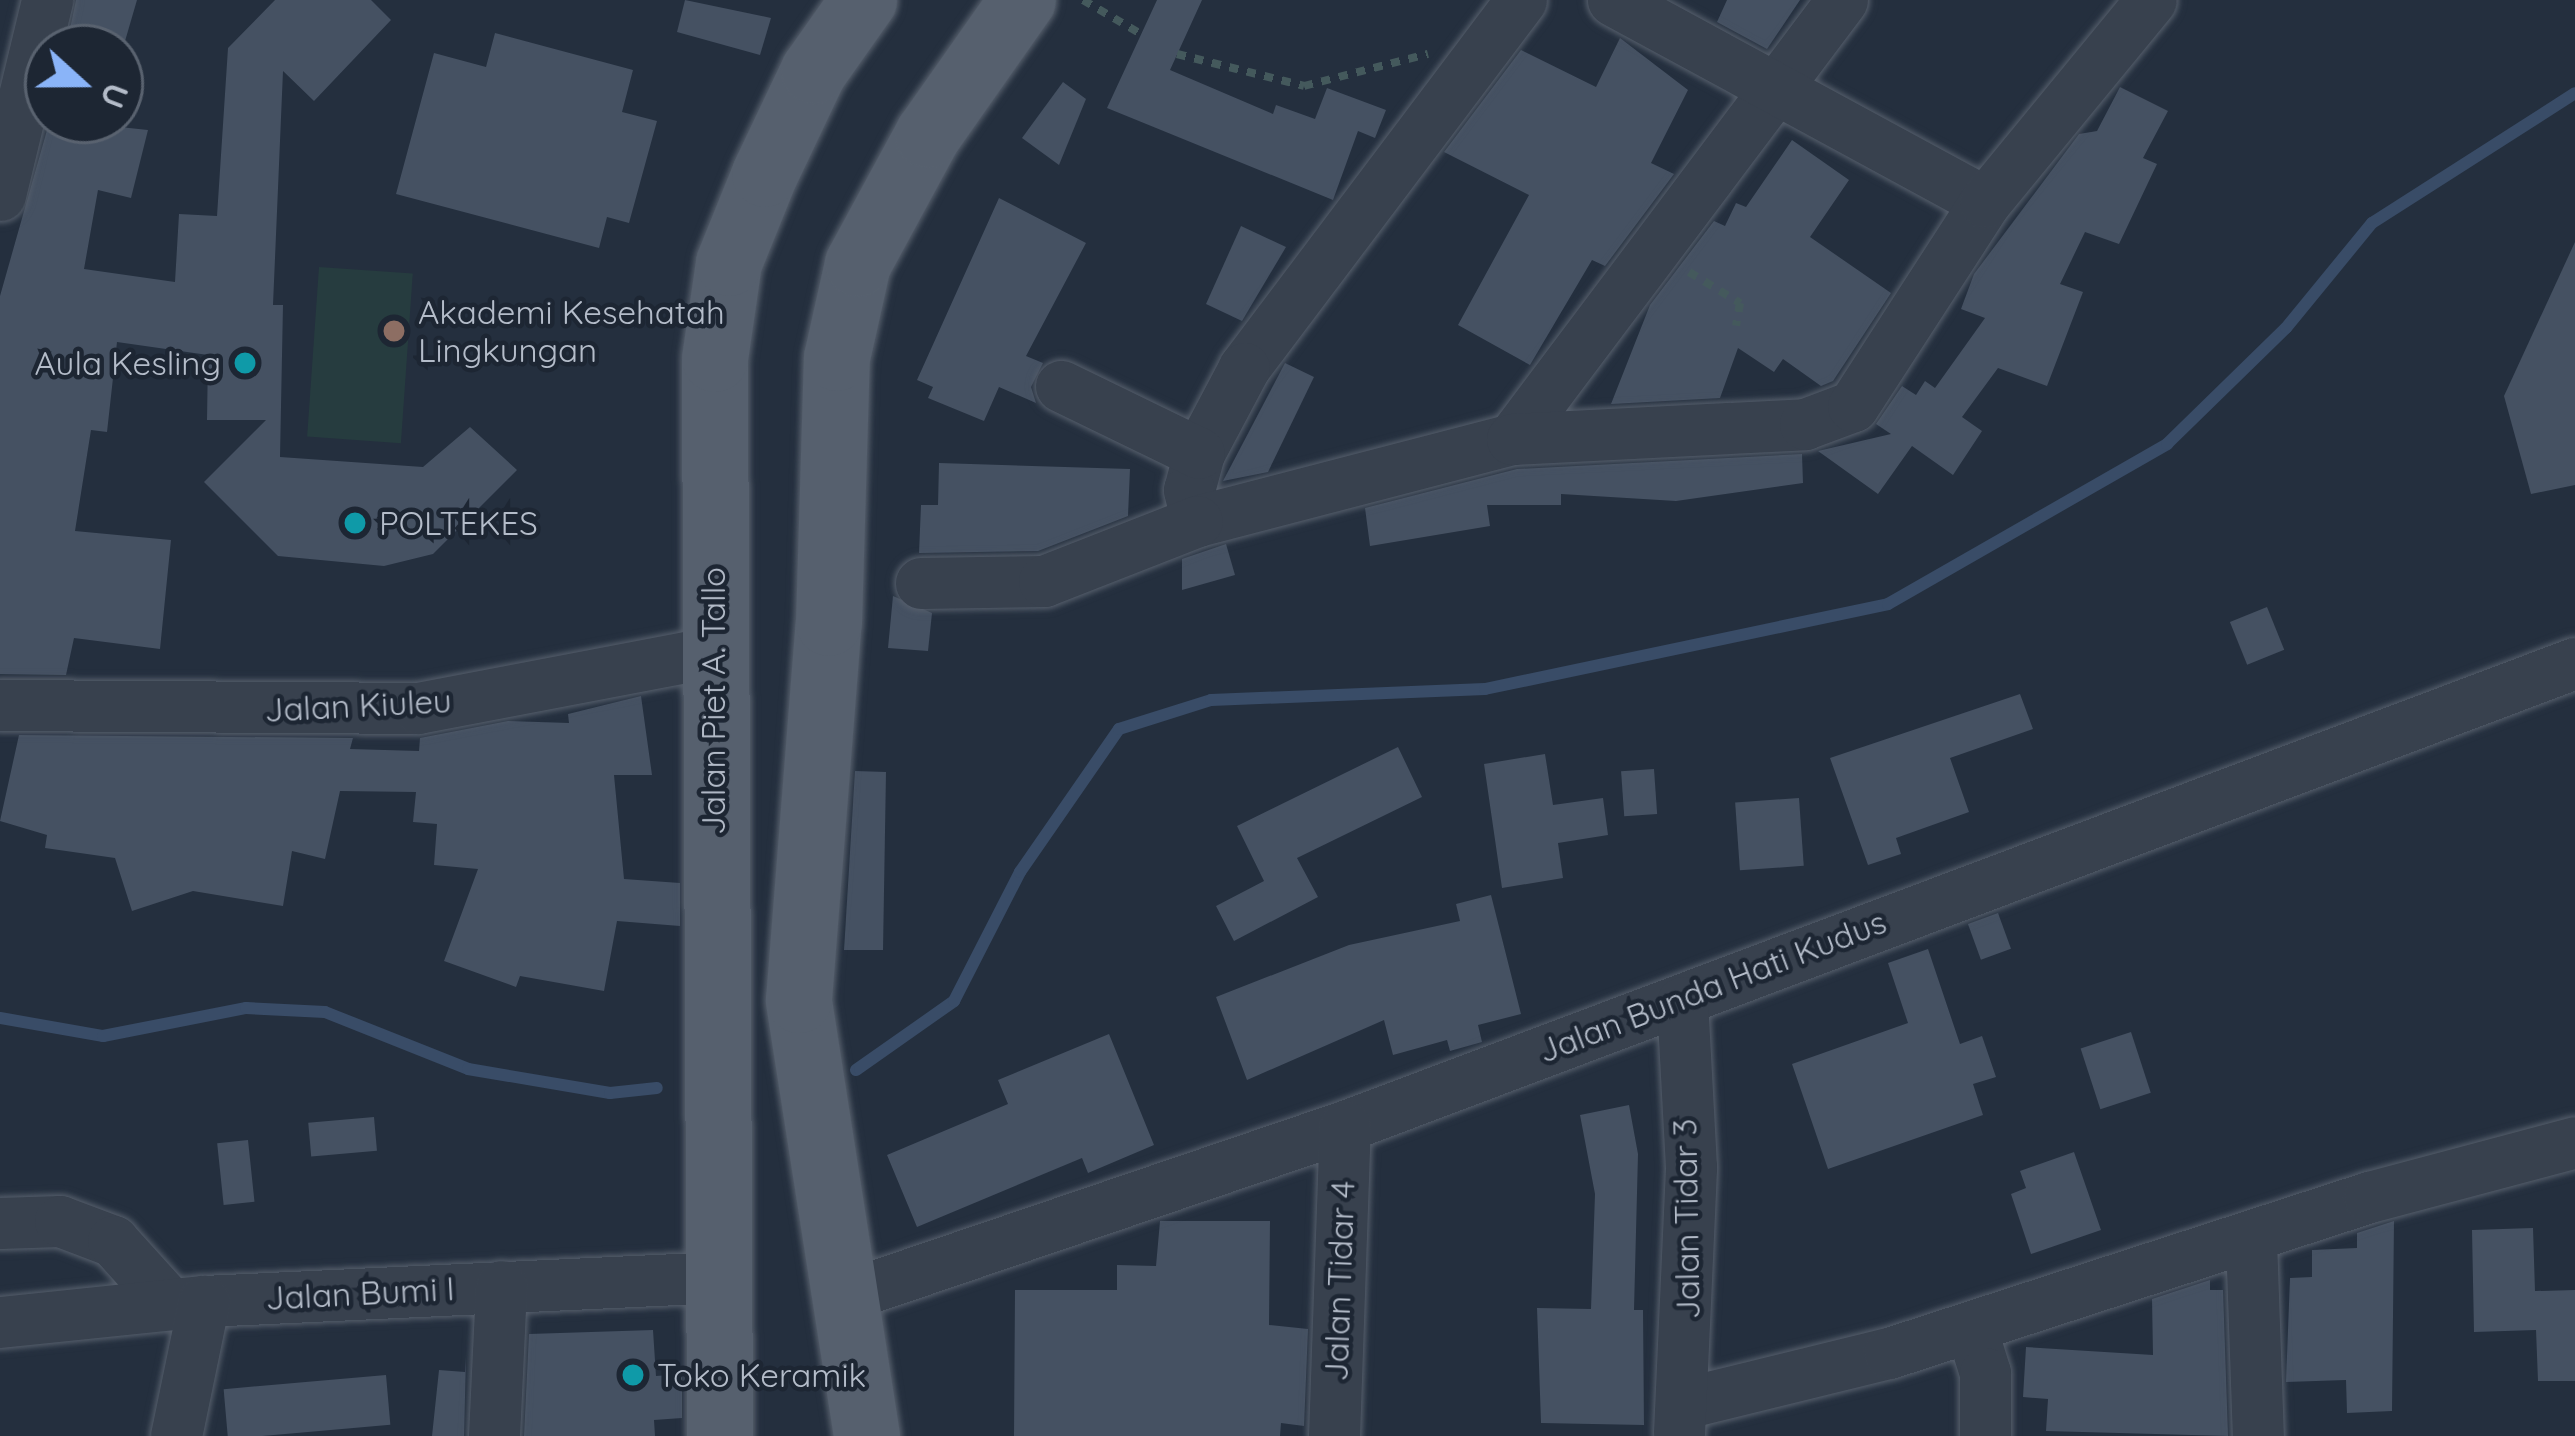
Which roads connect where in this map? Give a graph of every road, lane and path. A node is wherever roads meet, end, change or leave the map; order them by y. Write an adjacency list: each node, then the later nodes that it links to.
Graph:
1 (47, 0): 13 (street)
2 (864, 0): 22 (main road, Jalan Piet A. Tallo)
3 (1023, 0): 26 (main road)
4 (1083, 0): 9 (path)
5 (1521, 0): 19 (street)
6 (1613, 0): 12 (street)
7 (1841, 0): 12 (street)
8 (2151, 0): 14 (street)
9 (1141, 34)
10 (1451, 48): 11 (path)
11 (1178, 54)
12 (1778, 86): 14 (street); 15 (street)
13 (0, 195)
14 (1985, 202): 18 (street)
15 (1657, 254): 16 (path); 18 (street)
16 (1736, 326)
17 (1061, 386): 19 (street)
18 (1512, 439): 20 (street)
19 (1199, 453): 20 (street)
20 (1197, 521): 21 (street)
21 (921, 584)
22 (712, 652): 24 (street, Jalan Kiuleu); 27 (main road, Jalan Piet A. Tallo)
23 (2575, 663): 25 (street, Jalan Bunda Hati Kudus)
24 (0, 705)
25 (1682, 1002): 28 (street, Jalan Bunda Hati Kudus); 38 (street, Jalan Tidar 3)
26 (801, 1027): 27 (main road); 34 (main road)
27 (714, 1063): 32 (main road, Jalan Piet A. Tallo)
28 (1345, 1126): 34 (street, Jalan Bunda Hati Kudus); 43 (street, Jalan Tidar 4)
29 (2575, 1142): 31 (street)
30 (0, 1223): 35 (street)
31 (2251, 1239): 37 (street); 45 (street)
32 (721, 1277): 33 (street, Jalan Bumi I); 41 (main road, Jalan Piet A. Tallo)
33 (501, 1286): 35 (street, Jalan Bumi I); 40 (street)
34 (845, 1296): 42 (main road)
35 (187, 1302): 36 (street, Jalan Bumi I); 39 (street)
36 (0, 1322)
37 (1970, 1328): 38 (street); 44 (street)
38 (1682, 1420)
39 (176, 1436)
40 (494, 1436)
41 (720, 1436)
42 (866, 1436)
43 (1334, 1436)
44 (1985, 1436)
45 (2258, 1436)

